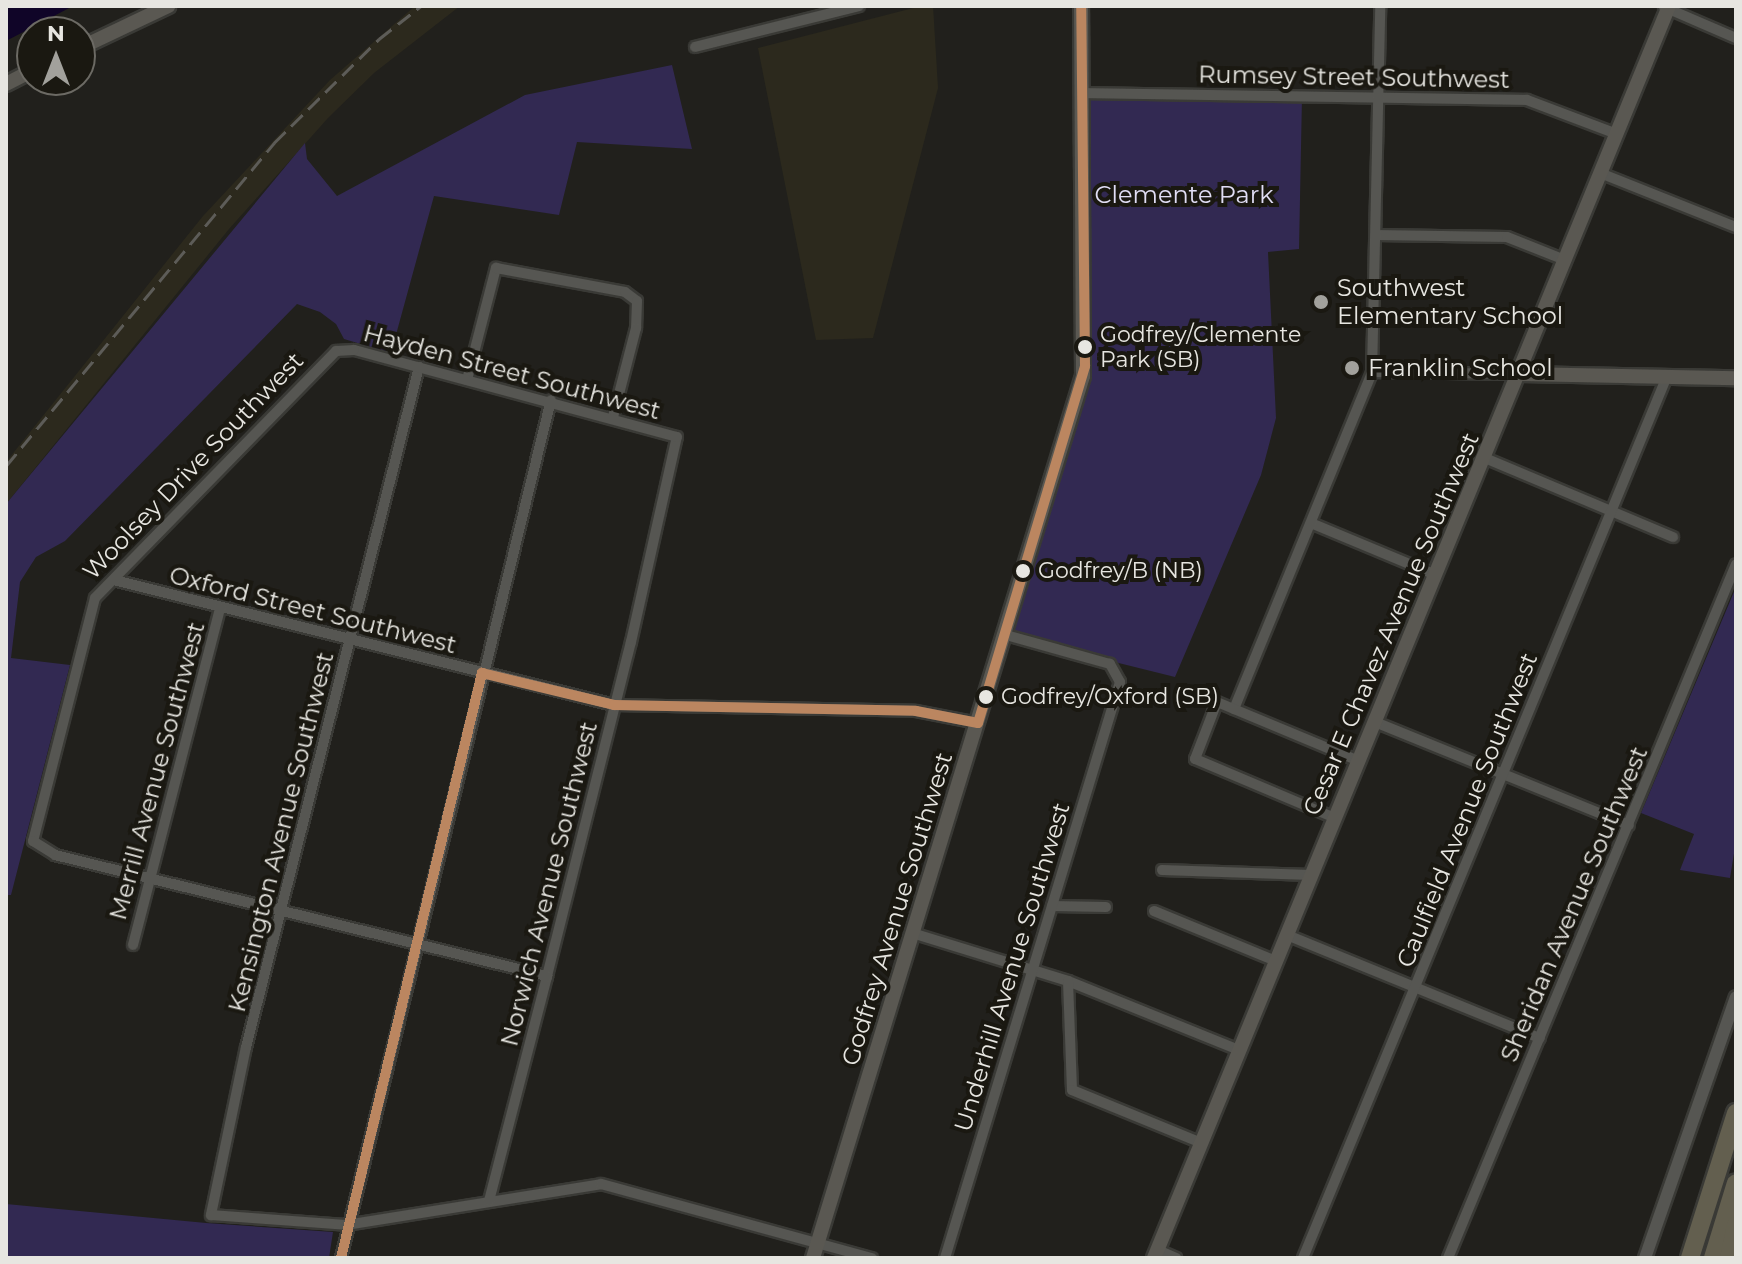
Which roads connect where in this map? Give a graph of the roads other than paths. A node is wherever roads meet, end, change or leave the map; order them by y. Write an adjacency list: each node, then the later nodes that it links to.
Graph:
1 (168, 6): 7 (main road)
2 (859, 6): 8 (street)
3 (1081, 6): 9 (main road, Godfrey Avenue Southwest)
4 (1380, 6): 10 (street)
5 (1667, 7): 6 (street); 11 (main road, Cesar E Chavez Avenue Southwest)
6 (1736, 38)
7 (96, 40)
8 (695, 47)
9 (1084, 93): 10 (street, Rumsey Street Southwest); 34 (main road, Godfrey Avenue Southwest)
10 (1380, 98): 11 (street, Rumsey Street Southwest); 14 (street)
11 (1617, 134): 12 (main road, Cesar E Chavez Avenue Southwest)
12 (1600, 173): 13 (street); 15 (main road, Cesar E Chavez Avenue Southwest)
13 (1736, 227)
14 (1376, 235): 15 (street); 18 (street)
15 (1565, 260): 19 (main road, Cesar E Chavez Avenue Southwest)
16 (336, 351): 17 (street, Hayden Street Southwest); 32 (street, Woolsey Drive Southwest)
17 (419, 367): 22 (street, Hayden Street Southwest); 35 (street, Kensington Avenue Southwest)
18 (1372, 372): 19 (street); 28 (street)
19 (1518, 374): 20 (main road); 26 (main road, Cesar E Chavez Avenue Southwest)
20 (1667, 376): 21 (main road); 27 (street, Caulfield Avenue Southwest)
21 (1736, 378)
22 (467, 380): 23 (street, Hayden Street Southwest); 24 (street)
23 (551, 400): 24 (street, Hayden Street Southwest); 36 (street)
24 (613, 417): 25 (street, Hayden Street Southwest)
25 (677, 437): 37 (street, Norwich Avenue Southwest)
26 (1485, 458): 27 (street); 31 (main road, Cesar E Chavez Avenue Southwest)
27 (1611, 511): 29 (street); 42 (street, Caulfield Avenue Southwest)
28 (1311, 523): 31 (street); 38 (street)
29 (1673, 537)
30 (1736, 564): 44 (street, Sheridan Avenue Southwest)
31 (1436, 575): 39 (main road, Cesar E Chavez Avenue Southwest)
32 (114, 580): 33 (street, Oxford Street Southwest); 47 (street, Woolsey Drive Southwest)
33 (220, 608): 35 (street, Oxford Street Southwest); 47 (street, Merrill Avenue Southwest)
34 (1006, 635): 40 (main road, Godfrey Avenue Southwest); 48 (street, Underhill Avenue Southwest)
35 (351, 643): 36 (street, Oxford Street Southwest); 50 (street, Kensington Avenue Southwest)
36 (482, 673): 37 (street, Oxford Street Southwest); 54 (street)
37 (614, 705): 40 (street, Oxford Street Southwest); 58 (street, Norwich Avenue Southwest)
38 (1234, 709): 41 (street); 43 (street)
39 (1375, 722): 41 (main road, Cesar E Chavez Avenue Southwest); 42 (street)
40 (978, 723): 52 (main road, Godfrey Avenue Southwest)
41 (1359, 761): 43 (main road, Cesar E Chavez Avenue Southwest)
42 (1504, 774): 44 (street); 60 (street, Caulfield Avenue Southwest)
43 (1335, 818): 46 (main road, Cesar E Chavez Avenue Southwest)
44 (1629, 825): 62 (street, Sheridan Avenue Southwest)
45 (1162, 870): 46 (street)
46 (1311, 875): 53 (main road, Cesar E Chavez Avenue Southwest)
47 (152, 880): 50 (street); 55 (street, Merrill Avenue Southwest)
48 (1052, 906): 49 (street); 57 (street, Underhill Avenue Southwest)
49 (1106, 907)
50 (284, 911): 54 (street); 68 (street, Kensington Avenue Southwest)
51 (1154, 911): 56 (street)
52 (912, 933): 57 (street); 70 (main road, Godfrey Avenue Southwest)
53 (1287, 935): 56 (main road, Cesar E Chavez Avenue Southwest); 60 (street)
54 (416, 943): 58 (street); 68 (street)
55 (133, 945)
56 (1276, 961): 63 (main road, Cesar E Chavez Avenue Southwest)
57 (1032, 970): 59 (street); 75 (street, Underhill Avenue Southwest)
58 (547, 976): 67 (street, Norwich Avenue Southwest)
59 (1068, 981): 63 (street); 65 (street)
60 (1415, 988): 62 (street); 77 (street, Caulfield Avenue Southwest)
61 (1736, 997): 79 (street)
62 (1540, 1038): 78 (street, Sheridan Avenue Southwest)
63 (1239, 1050): 65 (main road, Cesar E Chavez Avenue Southwest)
64 (1736, 1113): 80 (highway)
65 (1201, 1143): 71 (main road, Cesar E Chavez Avenue Southwest)
66 (1736, 1183): 81 (highway)
67 (489, 1201): 68 (street); 70 (street)
68 (346, 1225): 72 (street)
69 (1736, 1226): 82 (highway)
70 (818, 1243): 73 (main road, Godfrey Avenue Southwest); 74 (street)
71 (1156, 1254): 76 (street)
72 (341, 1258)
73 (813, 1258)
74 (872, 1258)
75 (945, 1258)
76 (1176, 1258)
77 (1303, 1258)
78 (1448, 1258)
79 (1645, 1258)
80 (1690, 1258)
81 (1713, 1258)
82 (1729, 1258)

